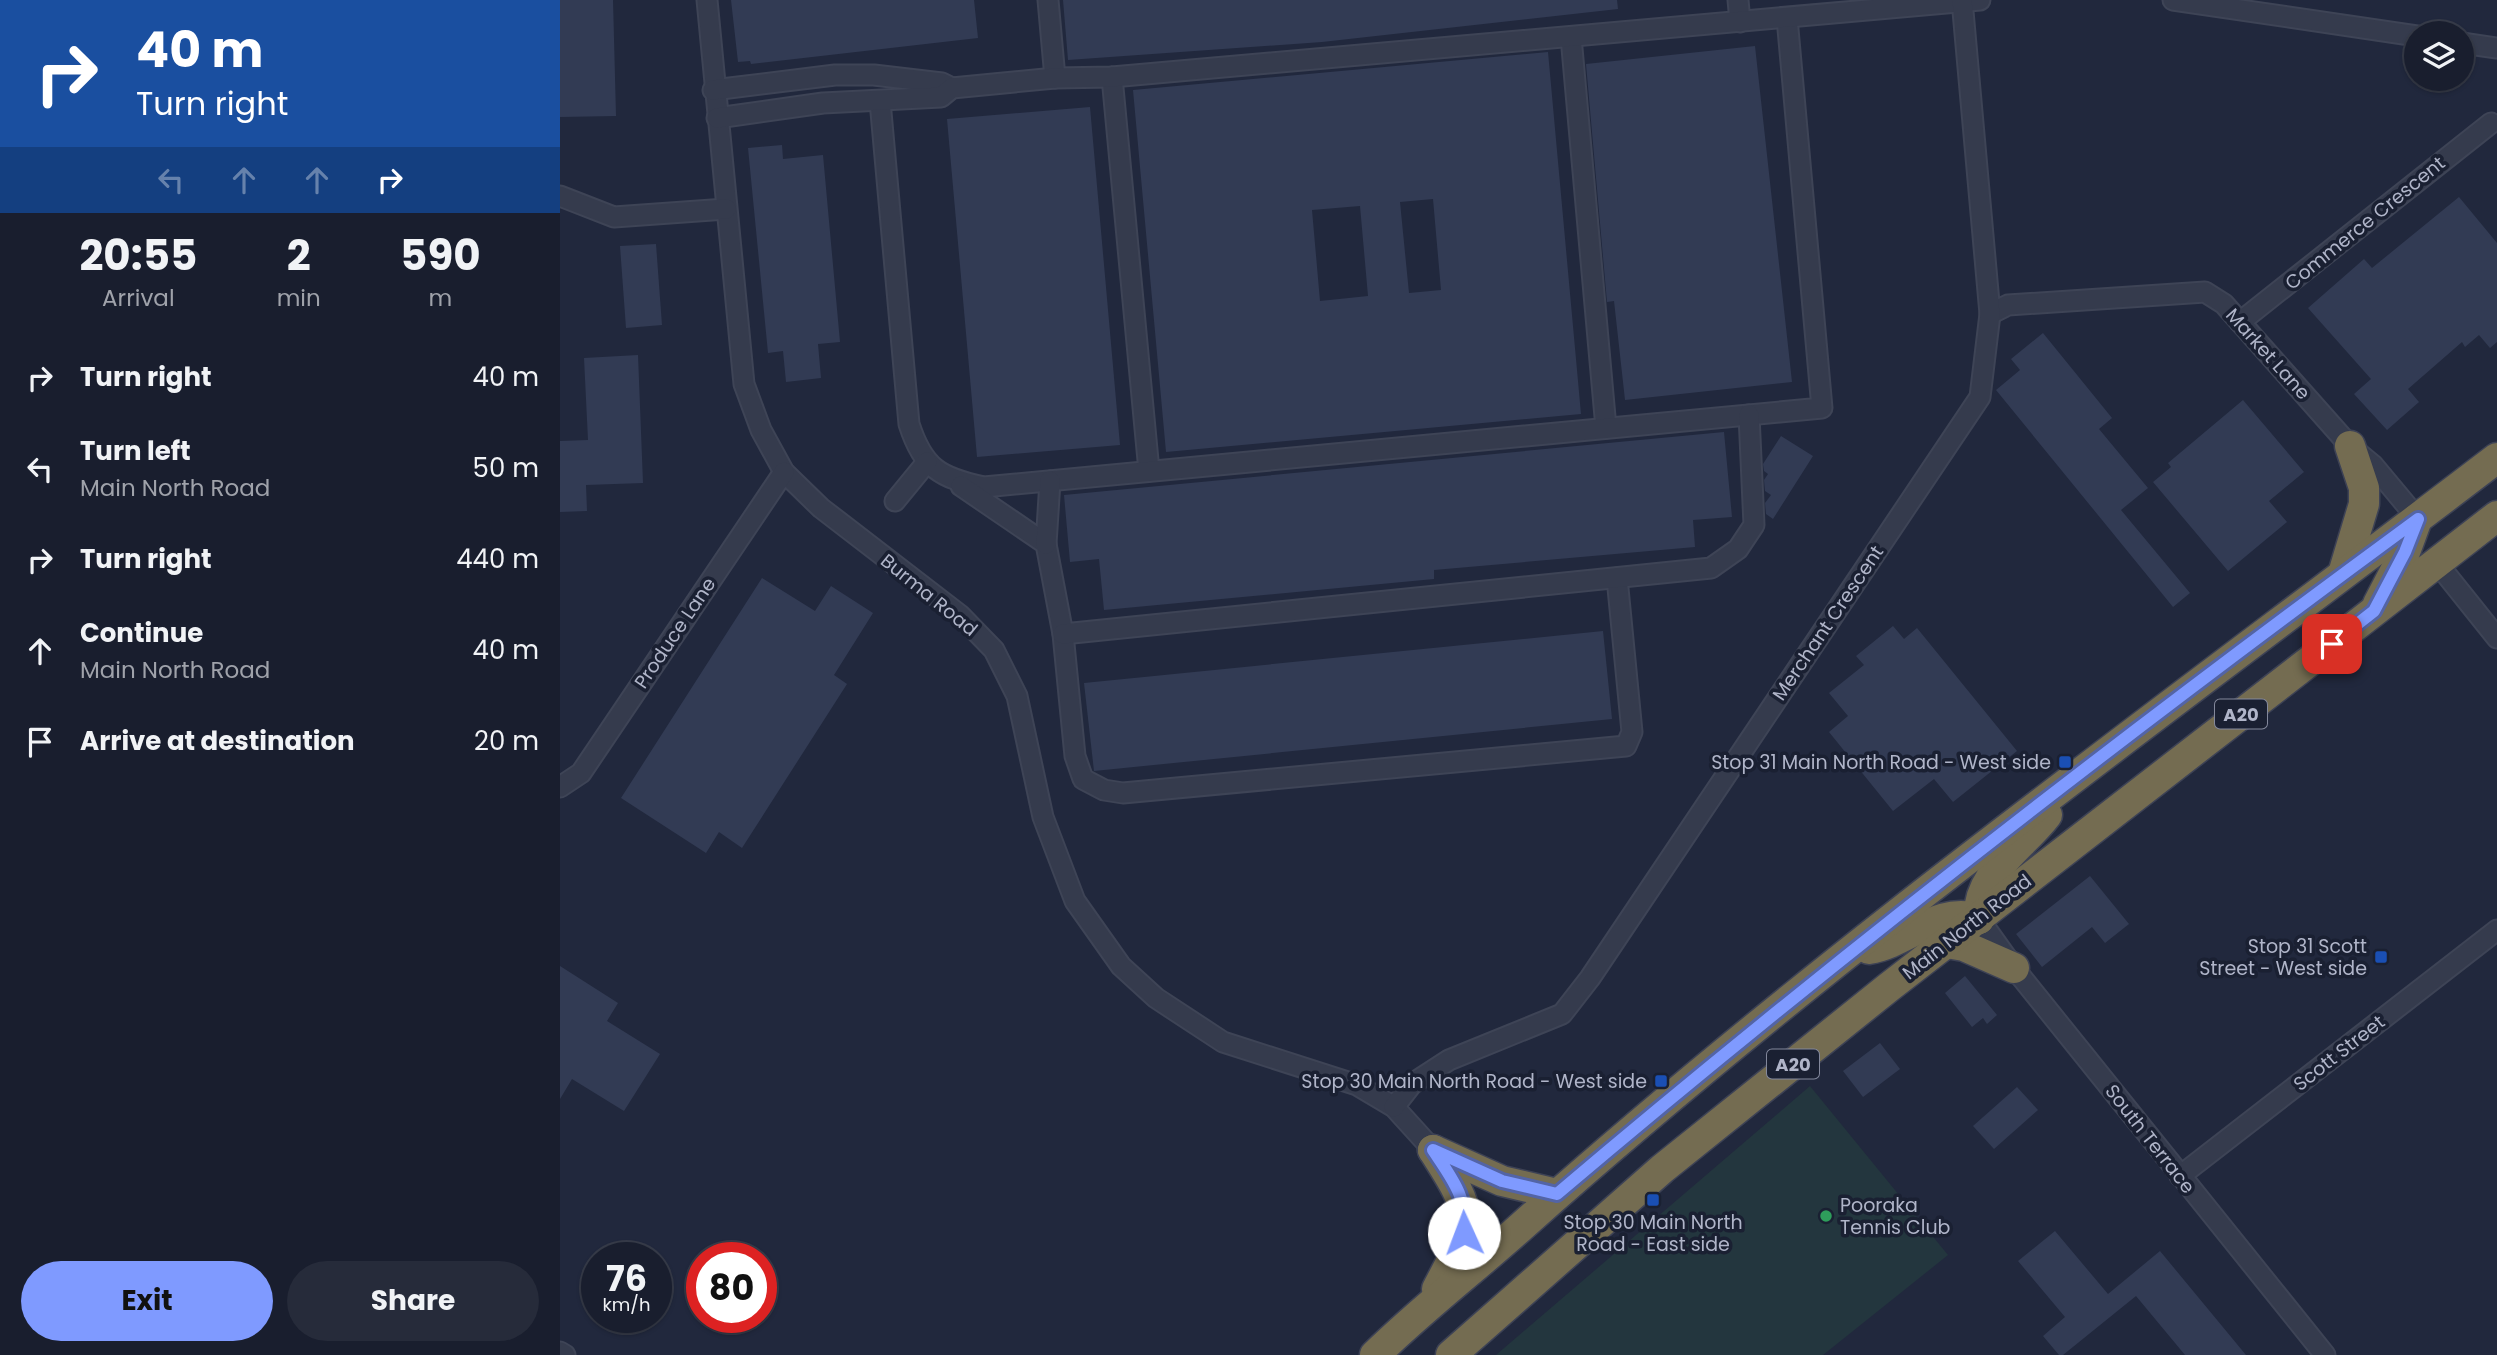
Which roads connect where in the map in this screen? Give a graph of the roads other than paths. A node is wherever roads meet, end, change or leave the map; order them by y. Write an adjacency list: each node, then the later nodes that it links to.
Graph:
1 (707, 0): 15 (street, Burma Road)
2 (1048, 0): 13 (street)
3 (1738, 0): 7 (street)
4 (2173, 0): 8 (street)
5 (1968, 1): 6 (street); 21 (street, Merchant Crescent)
6 (1787, 18): 7 (street); 23 (street)
7 (1740, 22): 9 (street)
8 (2404, 34)
9 (1571, 37): 12 (street); 24 (street)
10 (2474, 45): 11 (street)
11 (2497, 48)
12 (1112, 77): 13 (street); 28 (street)
13 (1055, 78): 14 (street)
14 (952, 88): 15 (street); 16 (street)
15 (713, 90): 17 (street, Burma Road)
16 (880, 101): 17 (street); 27 (street)
17 (717, 118): 20 (street, Burma Road)
18 (2491, 123): 22 (street, Commerce Crescent)
19 (560, 197): 20 (street)
20 (726, 209): 29 (street, Burma Road)
21 (1990, 314): 22 (street, Market Lane); 49 (street, Merchant Crescent)
22 (2240, 323): 25 (street, Market Lane)
23 (1749, 415): 24 (street); 38 (street)
24 (1606, 428): 28 (street)
25 (2350, 446): 34 (street, Market Lane); 37 (highway)
26 (2497, 457): 34 (highway, A20)
27 (927, 462): 30 (street); 32 (street)
28 (1149, 471): 31 (street)
29 (783, 472): 43 (street, Produce Lane); 49 (street, Burma Road)
30 (953, 480): 31 (street); 35 (street)
31 (1050, 481): 35 (street)
32 (895, 501)
33 (2497, 516): 36 (highway, Main North Road / A20)
34 (2418, 519): 37 (highway, A20); 39 (highway)
35 (1046, 544): 40 (street)
36 (2437, 563): 39 (highway, Main North Road / A20); 41 (street)
37 (2343, 574): 42 (highway, A20)
38 (1617, 578): 40 (street); 40 (street)
39 (2374, 611): 44 (highway, Main North Road / A20)
40 (1063, 634)
41 (2497, 639)
42 (2076, 777): 44 (highway); 47 (highway, A20)
43 (560, 787)
44 (1979, 919): 46 (highway, Main North Road / A20); 47 (highway); 48 (street, South Terrace)
45 (2497, 930): 51 (street, Scott Street)
46 (1947, 943): 48 (highway); 57 (highway, Main North Road / A20)
47 (1851, 951): 52 (highway, A20)
48 (2014, 968): 51 (street, South Terrace)
49 (1394, 1107): 50 (street, Burma Road)
50 (1433, 1150): 52 (highway); 53 (highway)
51 (2180, 1176): 58 (street, South Terrace)
52 (1557, 1194): 53 (highway, A20)
53 (1430, 1302): 56 (highway, A20)
54 (560, 1352): 55 (street)
55 (565, 1355)
56 (1375, 1355)
57 (1451, 1355)
58 (2325, 1355)

